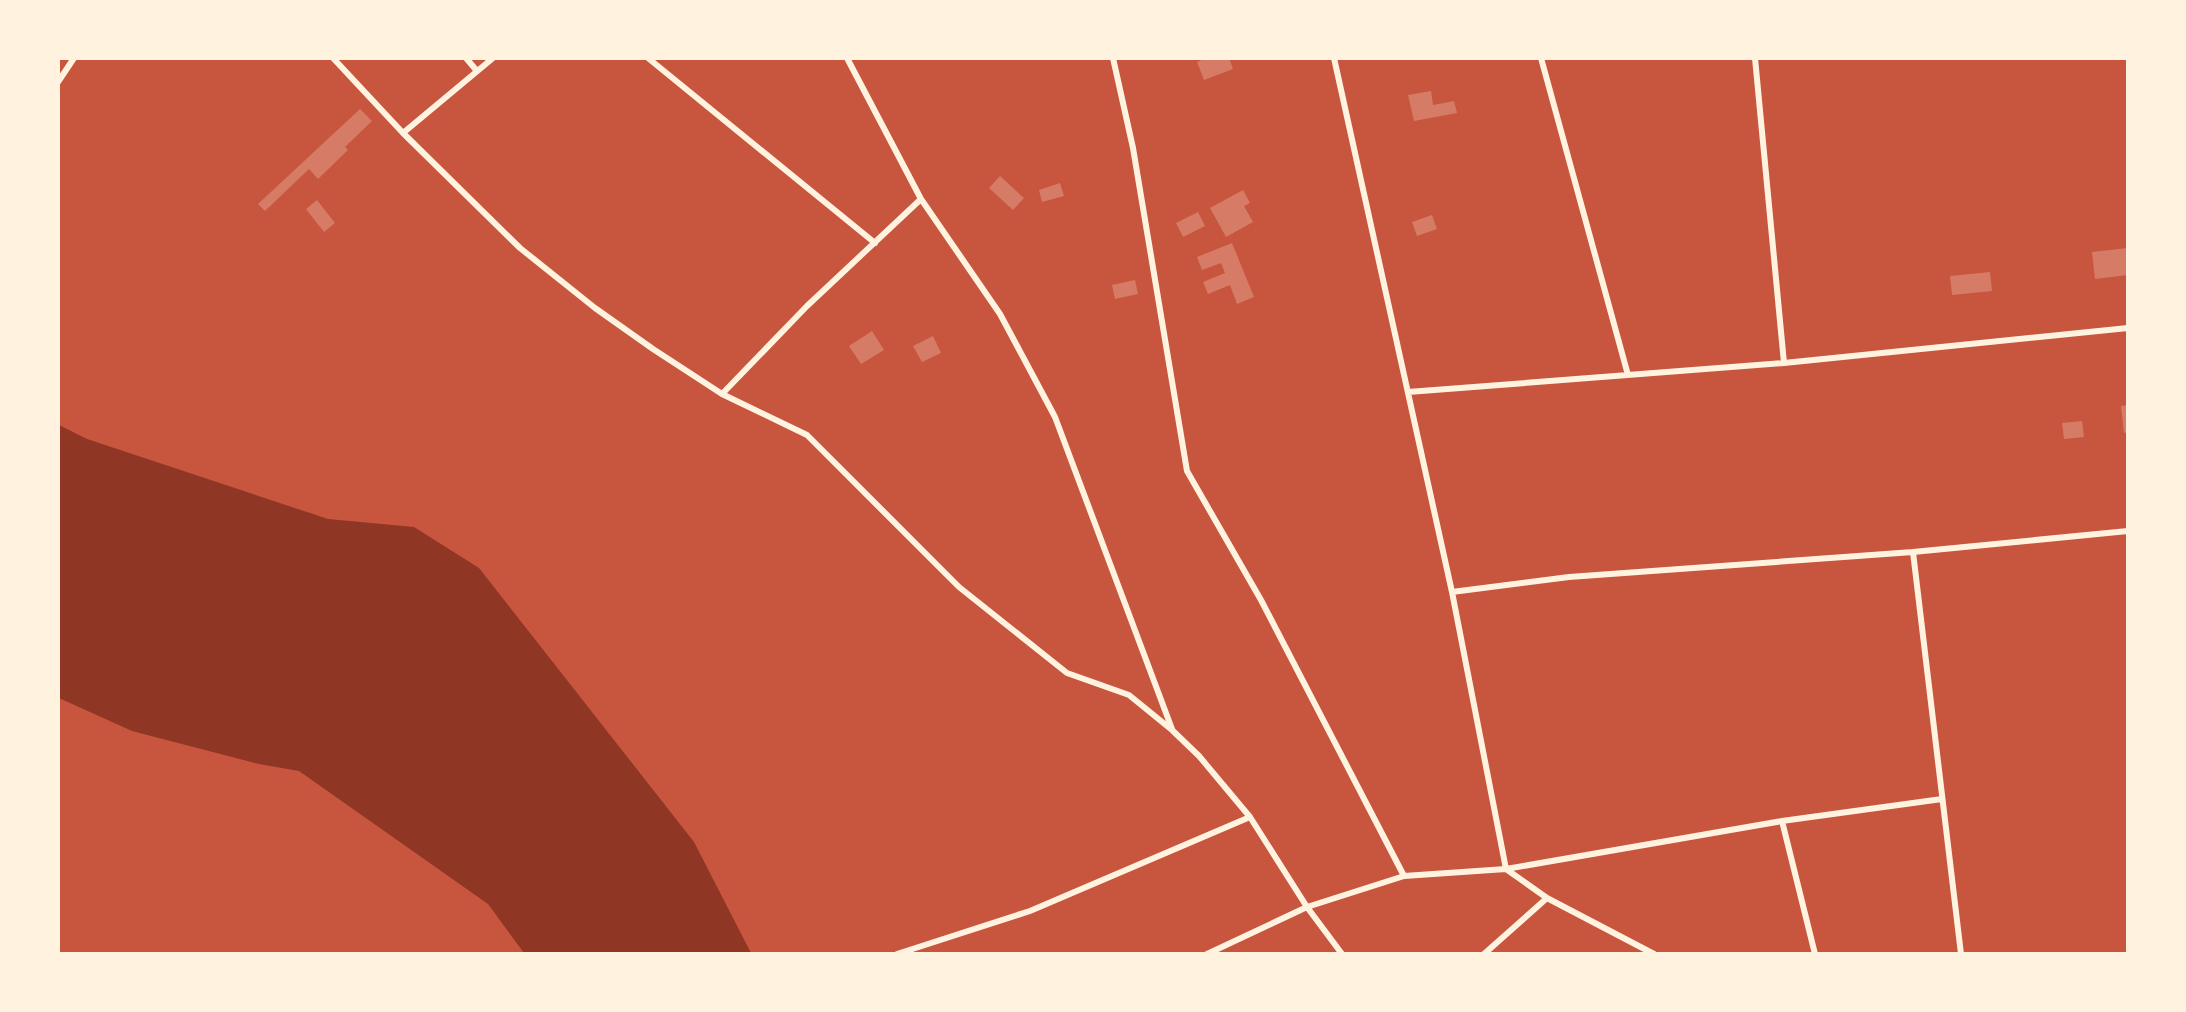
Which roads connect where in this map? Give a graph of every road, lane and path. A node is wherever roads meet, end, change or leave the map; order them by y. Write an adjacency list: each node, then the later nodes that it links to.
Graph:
1 (74, 58): 12 (street)
2 (333, 58): 13 (street)
3 (466, 58): 11 (street)
4 (493, 58): 11 (street)
5 (648, 58): 15 (street)
6 (848, 58): 14 (street)
7 (1113, 58): 29 (street)
8 (1334, 58): 19 (street)
9 (1541, 58): 18 (street)
10 (1755, 58): 17 (street)
11 (477, 71): 13 (street)
12 (58, 82)
13 (403, 133): 20 (street)
14 (921, 199): 15 (street); 24 (street)
15 (874, 243): 20 (street)
16 (2127, 328): 17 (street)
17 (1784, 363): 18 (street)
18 (1628, 375): 19 (street)
19 (1408, 392): 23 (street)
20 (722, 394): 24 (street)
21 (2127, 531): 22 (street)
22 (1913, 552): 23 (street); 25 (street)
23 (1452, 592): 28 (street)
24 (1172, 730): 26 (street)
25 (1942, 799): 27 (street); 38 (street)
26 (1250, 817): 31 (street); 32 (street)
27 (1782, 821): 28 (street); 37 (street)
28 (1506, 869): 29 (street); 30 (street)
29 (1404, 876): 31 (street)
30 (1547, 898): 35 (street); 36 (street)
31 (1307, 907): 33 (street); 34 (street)
32 (897, 954)
33 (1207, 954)
34 (1342, 954)
35 (1484, 954)
36 (1654, 954)
37 (1815, 954)
38 (1961, 954)

